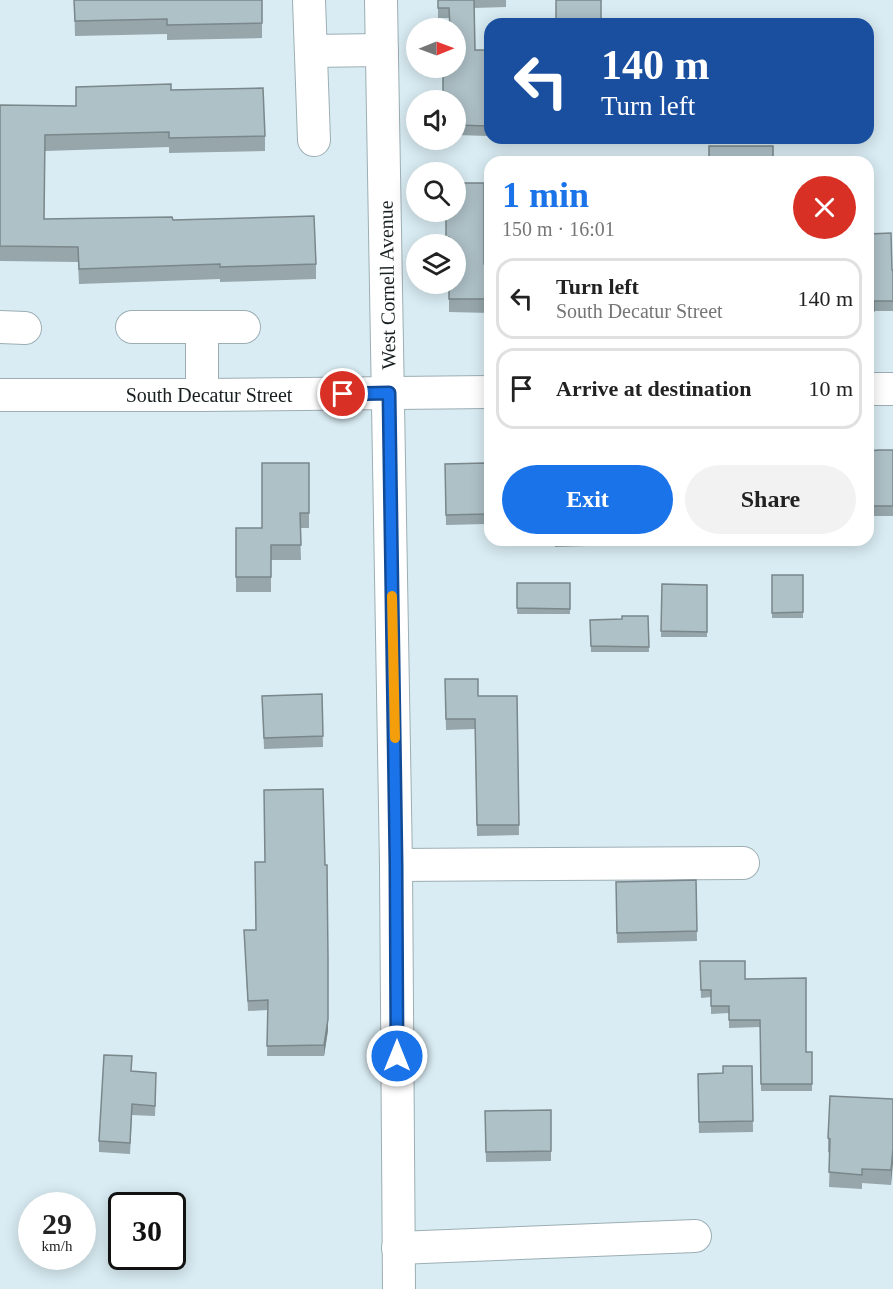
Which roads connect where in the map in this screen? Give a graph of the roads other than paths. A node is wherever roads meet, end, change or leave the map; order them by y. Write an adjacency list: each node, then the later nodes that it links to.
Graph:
1 (309, 0): 4 (street)
2 (381, 0): 3 (street, West Cornell Avenue)
3 (382, 50): 4 (street); 12 (street, West Cornell Avenue)
4 (311, 51): 5 (street)
5 (314, 140)
6 (132, 327): 7 (street)
7 (202, 327): 8 (street); 14 (street)
8 (244, 327)
9 (874, 389): 10 (street)
10 (893, 389)
11 (484, 392): 12 (street, South Decatur Street)
12 (389, 393): 14 (street, South Decatur Street); 16 (street, West Cornell Avenue)
13 (0, 395): 14 (street, South Decatur Street)
14 (202, 396)
15 (743, 863): 16 (street)
16 (396, 865): 18 (street, West Cornell Avenue)
17 (695, 1236): 18 (street)
18 (398, 1248): 19 (street, West Cornell Avenue)
19 (399, 1289)

